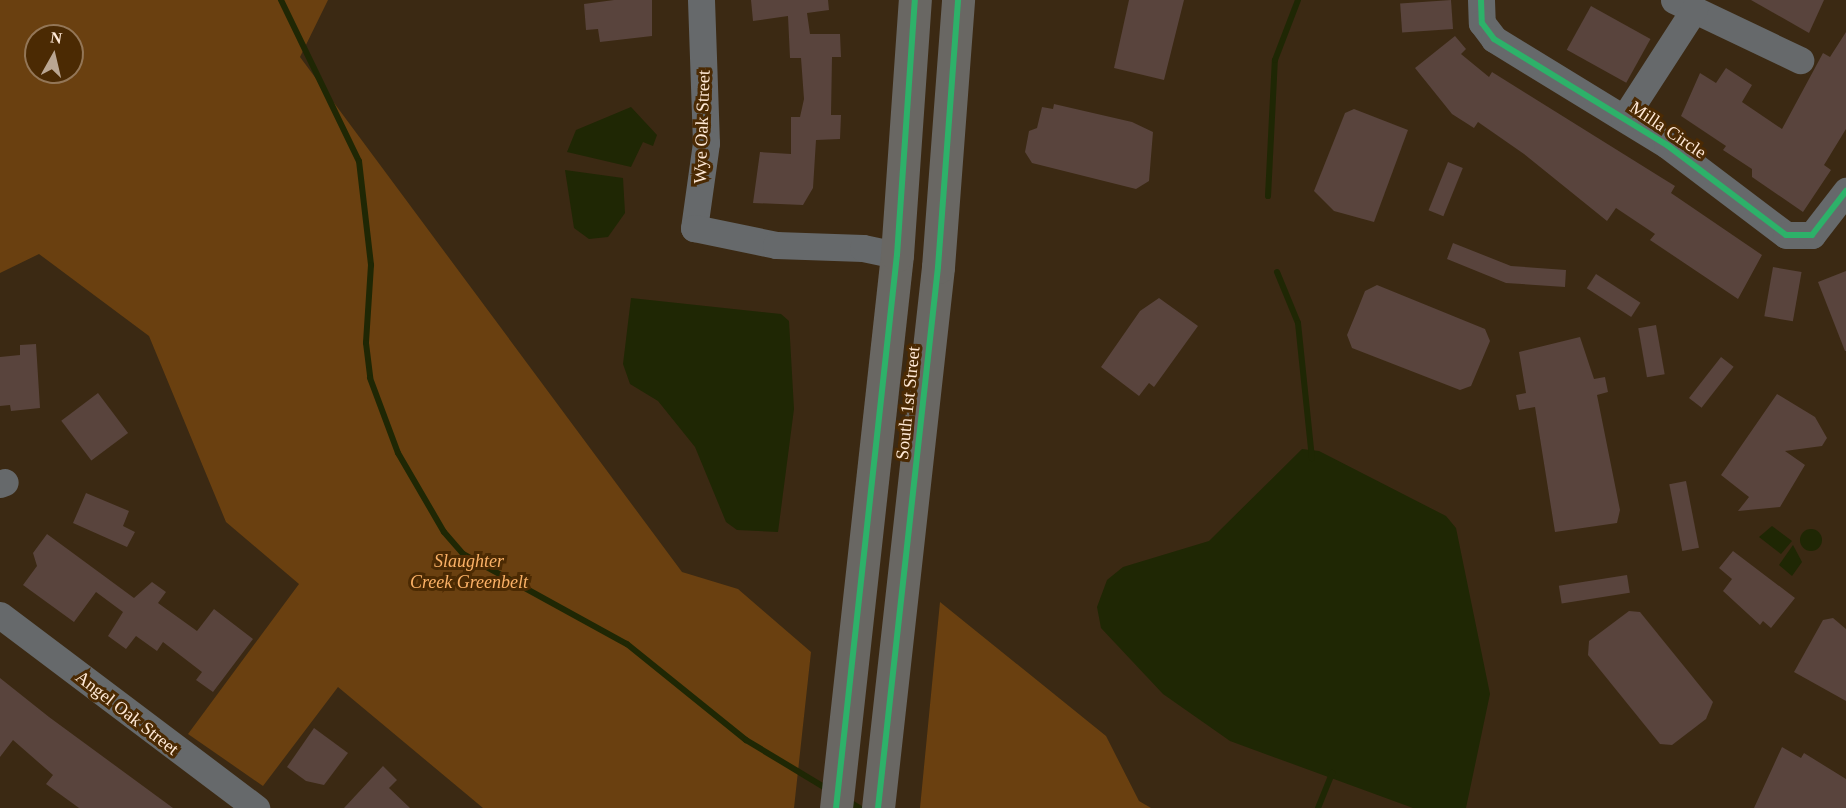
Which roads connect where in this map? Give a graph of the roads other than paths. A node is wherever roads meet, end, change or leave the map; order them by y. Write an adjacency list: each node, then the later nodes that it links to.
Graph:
1 (700, 0): 9 (street, Wye Oak Street)
2 (915, 0): 9 (main road, South 1st Street)
3 (958, 0): 10 (main road, South 1st Street)
4 (1481, 0): 7 (street, Milla Circle)
5 (1684, 5): 6 (street); 7 (street)
6 (1800, 60)
7 (1624, 118): 8 (street, Milla Circle)
8 (1846, 191)
9 (897, 255): 10 (main road); 13 (main road, South 1st Street)
10 (938, 267): 14 (main road, South 1st Street)
11 (0, 615): 12 (street, Angel Oak Street)
12 (256, 808)
13 (836, 808)
14 (878, 808)

